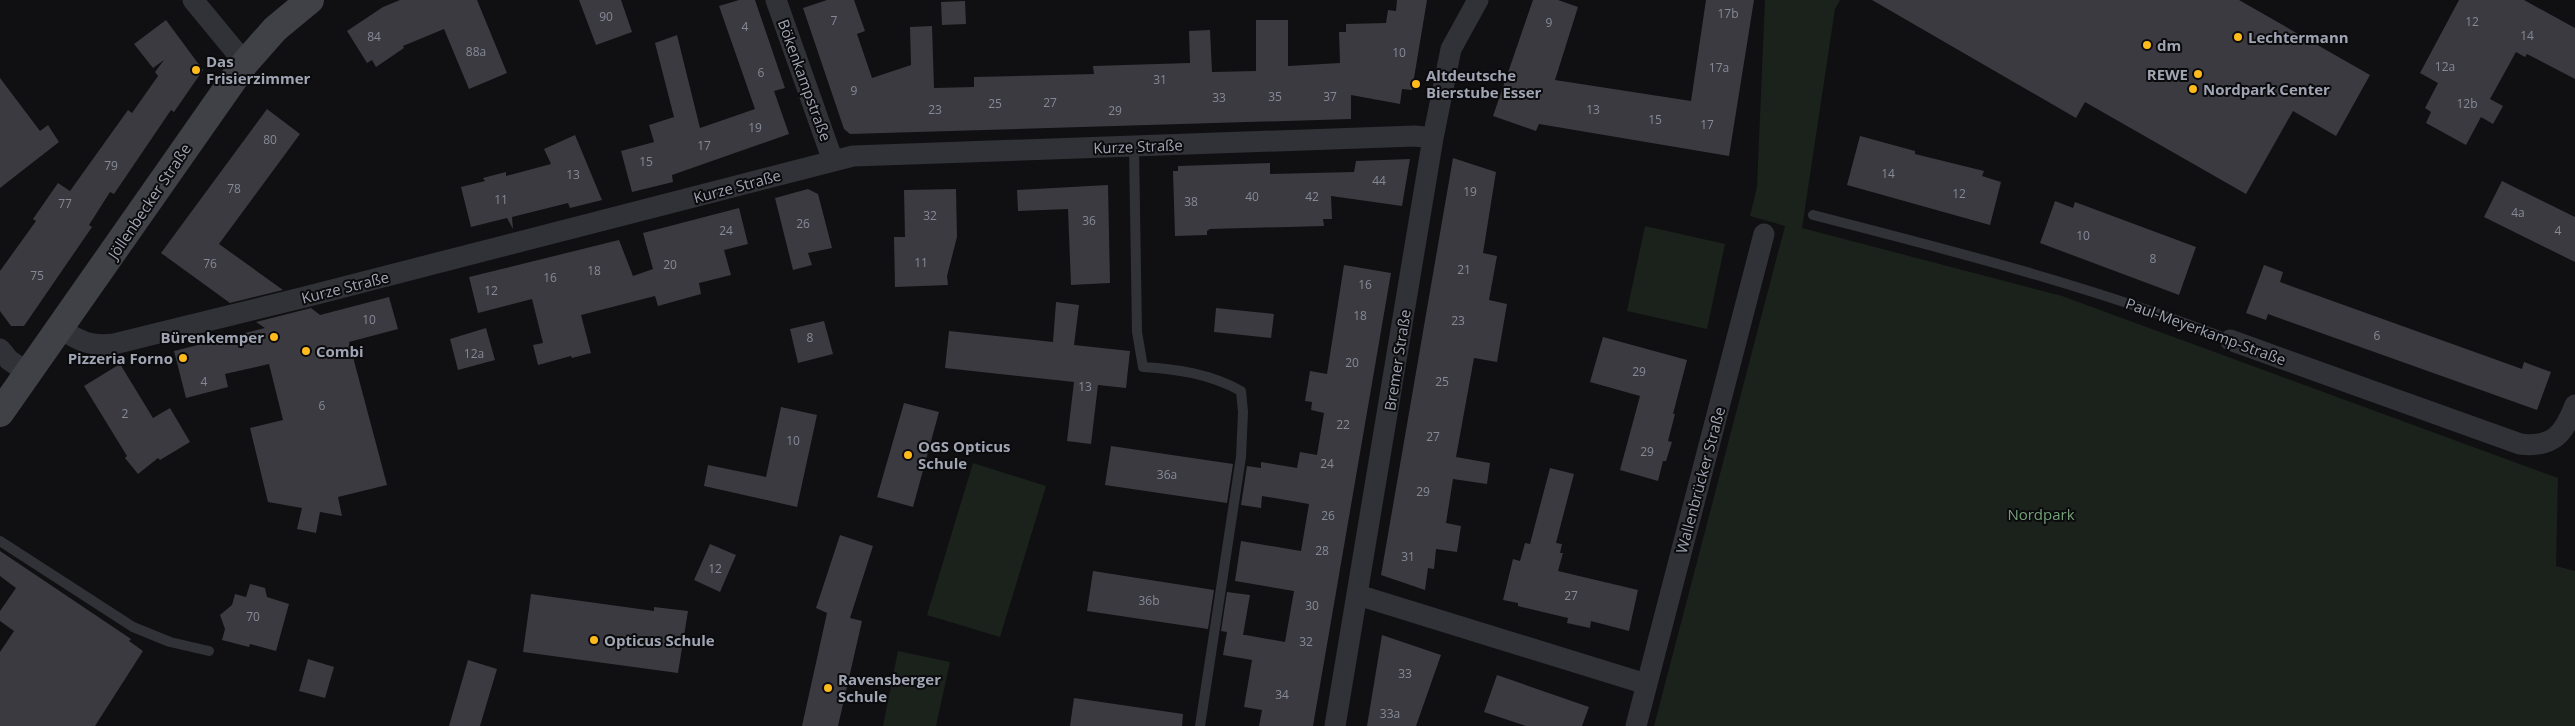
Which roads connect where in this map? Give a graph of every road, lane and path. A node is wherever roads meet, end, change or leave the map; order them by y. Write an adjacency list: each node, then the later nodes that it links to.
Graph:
1 (193, 0): 5 (street)
2 (310, 0): 5 (main road, Jöllenbecker Straße)
3 (776, 0): 8 (street, Bökenkampstraße)
4 (1478, 0): 6 (street, Bremer Straße)
5 (245, 63): 11 (main road, Jöllenbecker Straße)
6 (1433, 138): 7 (street, Kurze Straße); 18 (street, Bremer Straße)
7 (1134, 146): 8 (street, Kurze Straße); 21 (lane)
8 (833, 161): 11 (street, Kurze Straße)
9 (1813, 215): 12 (lane, Paul-Meyerkamp-Straße)
10 (1764, 234): 20 (street, Wallenbrücker Straße)
11 (61, 329): 14 (main road, Jöllenbecker Straße)
12 (2230, 340): 15 (street, Paul-Meyerkamp-Straße)
13 (0, 349): 14 (street)
14 (28, 373): 16 (main road, Jöllenbecker Straße)
15 (2575, 405)
16 (0, 413)
17 (0, 541): 19 (lane)
18 (1358, 595): 20 (street); 22 (street, Bremer Straße)
19 (209, 651)
20 (1646, 684): 23 (street, Wallenbrücker Straße)
21 (1200, 726)
22 (1335, 726)
23 (1636, 726)

